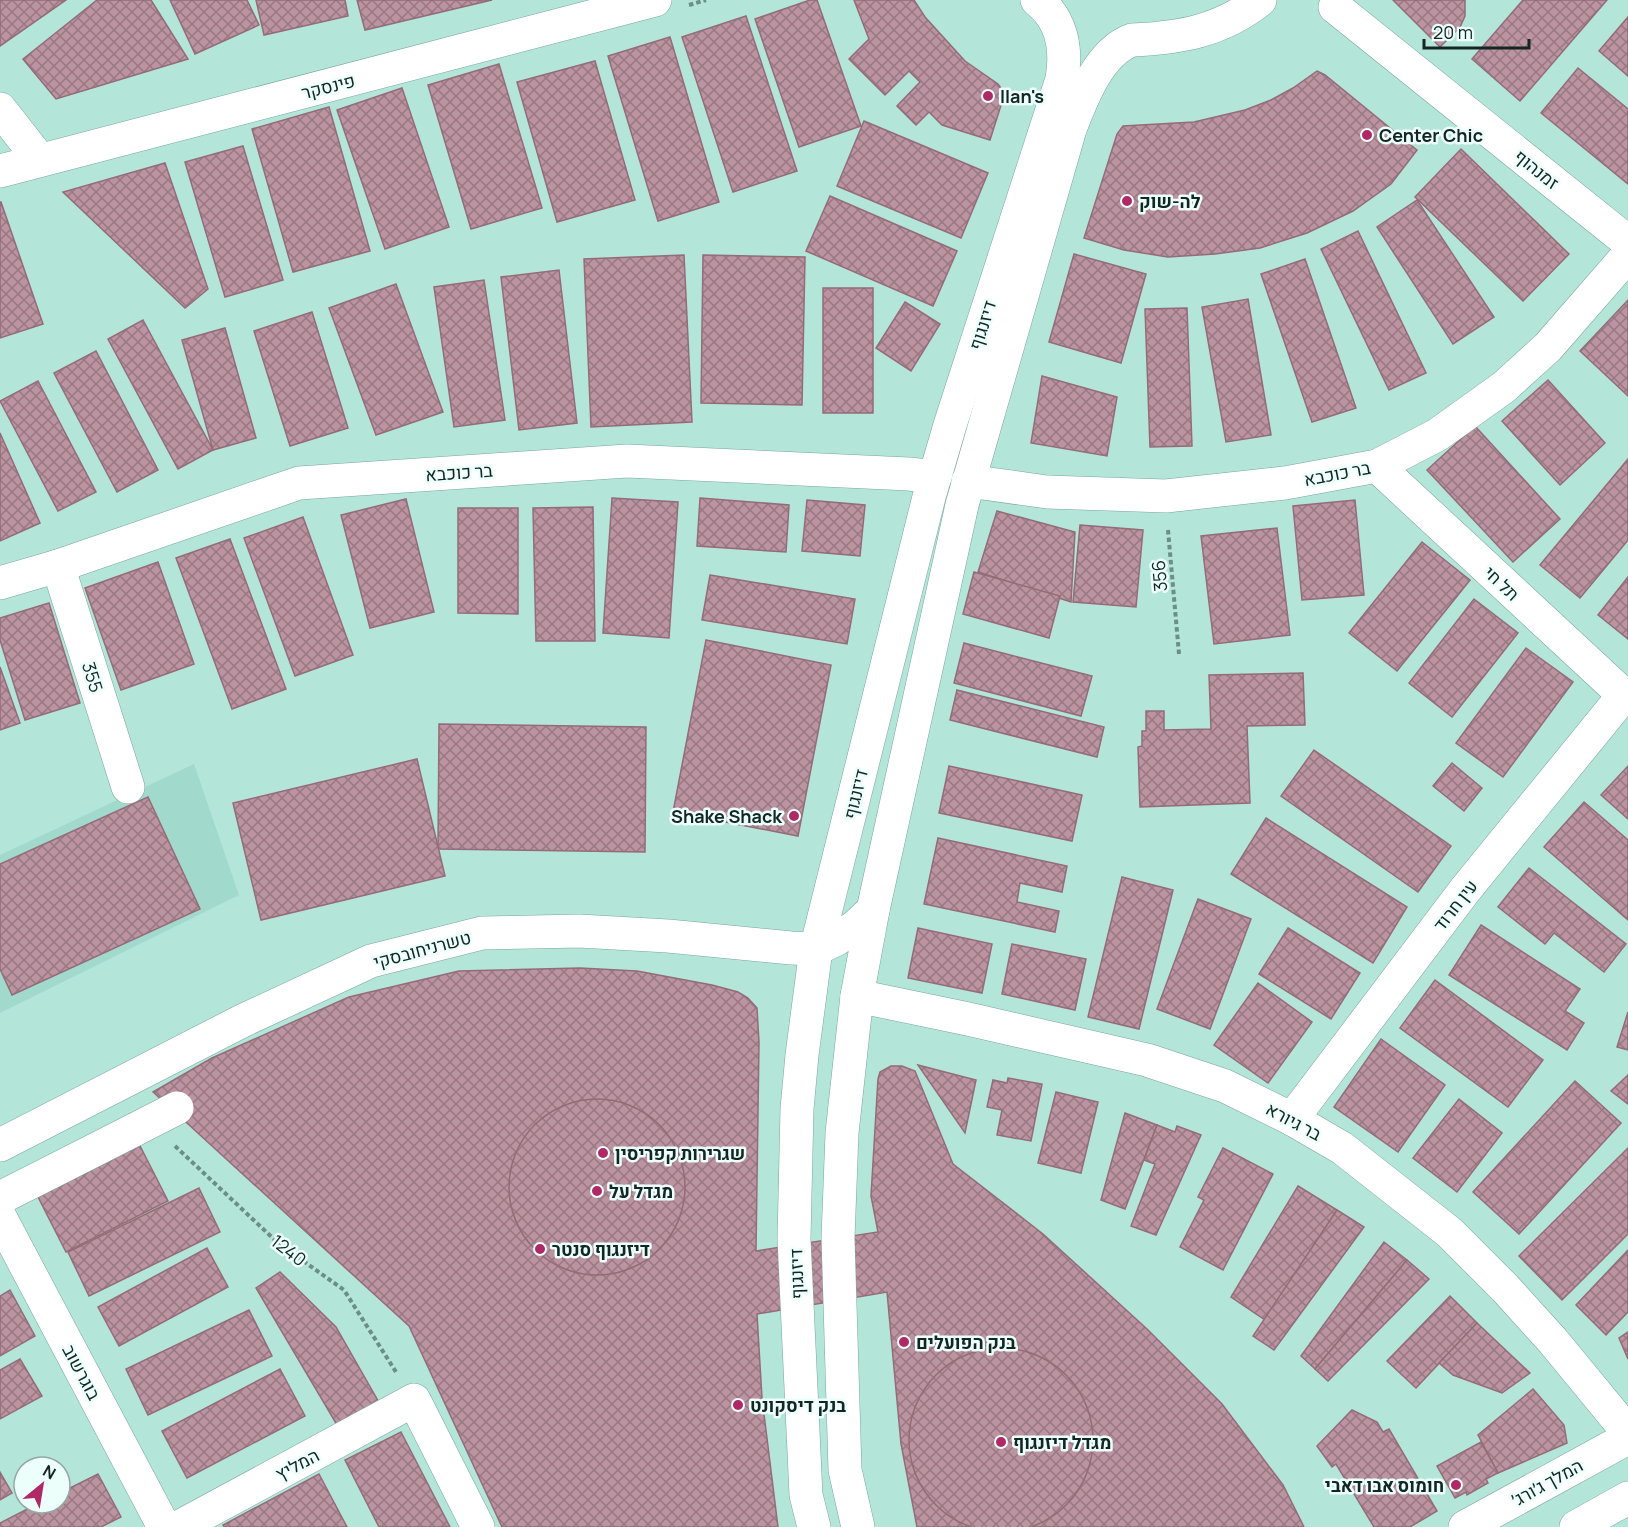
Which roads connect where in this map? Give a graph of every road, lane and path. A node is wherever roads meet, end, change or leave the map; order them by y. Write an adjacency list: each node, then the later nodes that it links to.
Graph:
1 (655, 0): 5 (street, פינסקר)
2 (1037, 0): 6 (street)
3 (1260, 0): 6 (street)
4 (1335, 7): 10 (street, זמנהוף)
5 (583, 10): 8 (street, פינסקר)
6 (1073, 88): 13 (street, דיזנגוף); 14 (street, דיזנגוף)
7 (0, 109): 8 (street)
8 (40, 160): 9 (street, פינסקר)
9 (0, 171)
10 (1628, 242)
11 (1628, 255): 12 (street, בר כוכבא)
12 (1377, 466): 15 (street, בר כוכבא); 19 (street, תל חי)
13 (935, 477): 16 (street, בר כוכבא); 22 (street, דיזנגוף)
14 (968, 481): 15 (street, בר כוכבא); 21 (street, דיזנגוף)
15 (1166, 496): 18 (path, 356)
16 (58, 566): 17 (street, בר כוכבא); 20 (street, 355)
17 (0, 583)
18 (1179, 654)
19 (1626, 697): 25 (street, עין חרוד)
20 (128, 787)
21 (873, 910): 22 (street); 23 (street, דיזנגוף)
22 (816, 949): 27 (street, טשרניחובסקי); 37 (street, דיזנגוף)
23 (857, 996): 25 (street, בר גיורא); 38 (street, דיזנגוף)
24 (177, 1108): 28 (street, bridge)
25 (1292, 1119): 31 (street, בר גיורא)
26 (173, 1144): 30 (path, 1240)
27 (0, 1145)
28 (0, 1198)
29 (0, 1217): 34 (street, בוגרשוב)
30 (406, 1388): 35 (street, המליץ); 36 (street)
31 (1628, 1427)
32 (1628, 1438): 39 (street, המלך ג׳ורג׳)
33 (1628, 1498): 40 (street)
34 (164, 1527)
35 (179, 1527)
36 (478, 1527)
37 (814, 1527)
38 (858, 1527)
39 (1466, 1527)
40 (1576, 1527)

